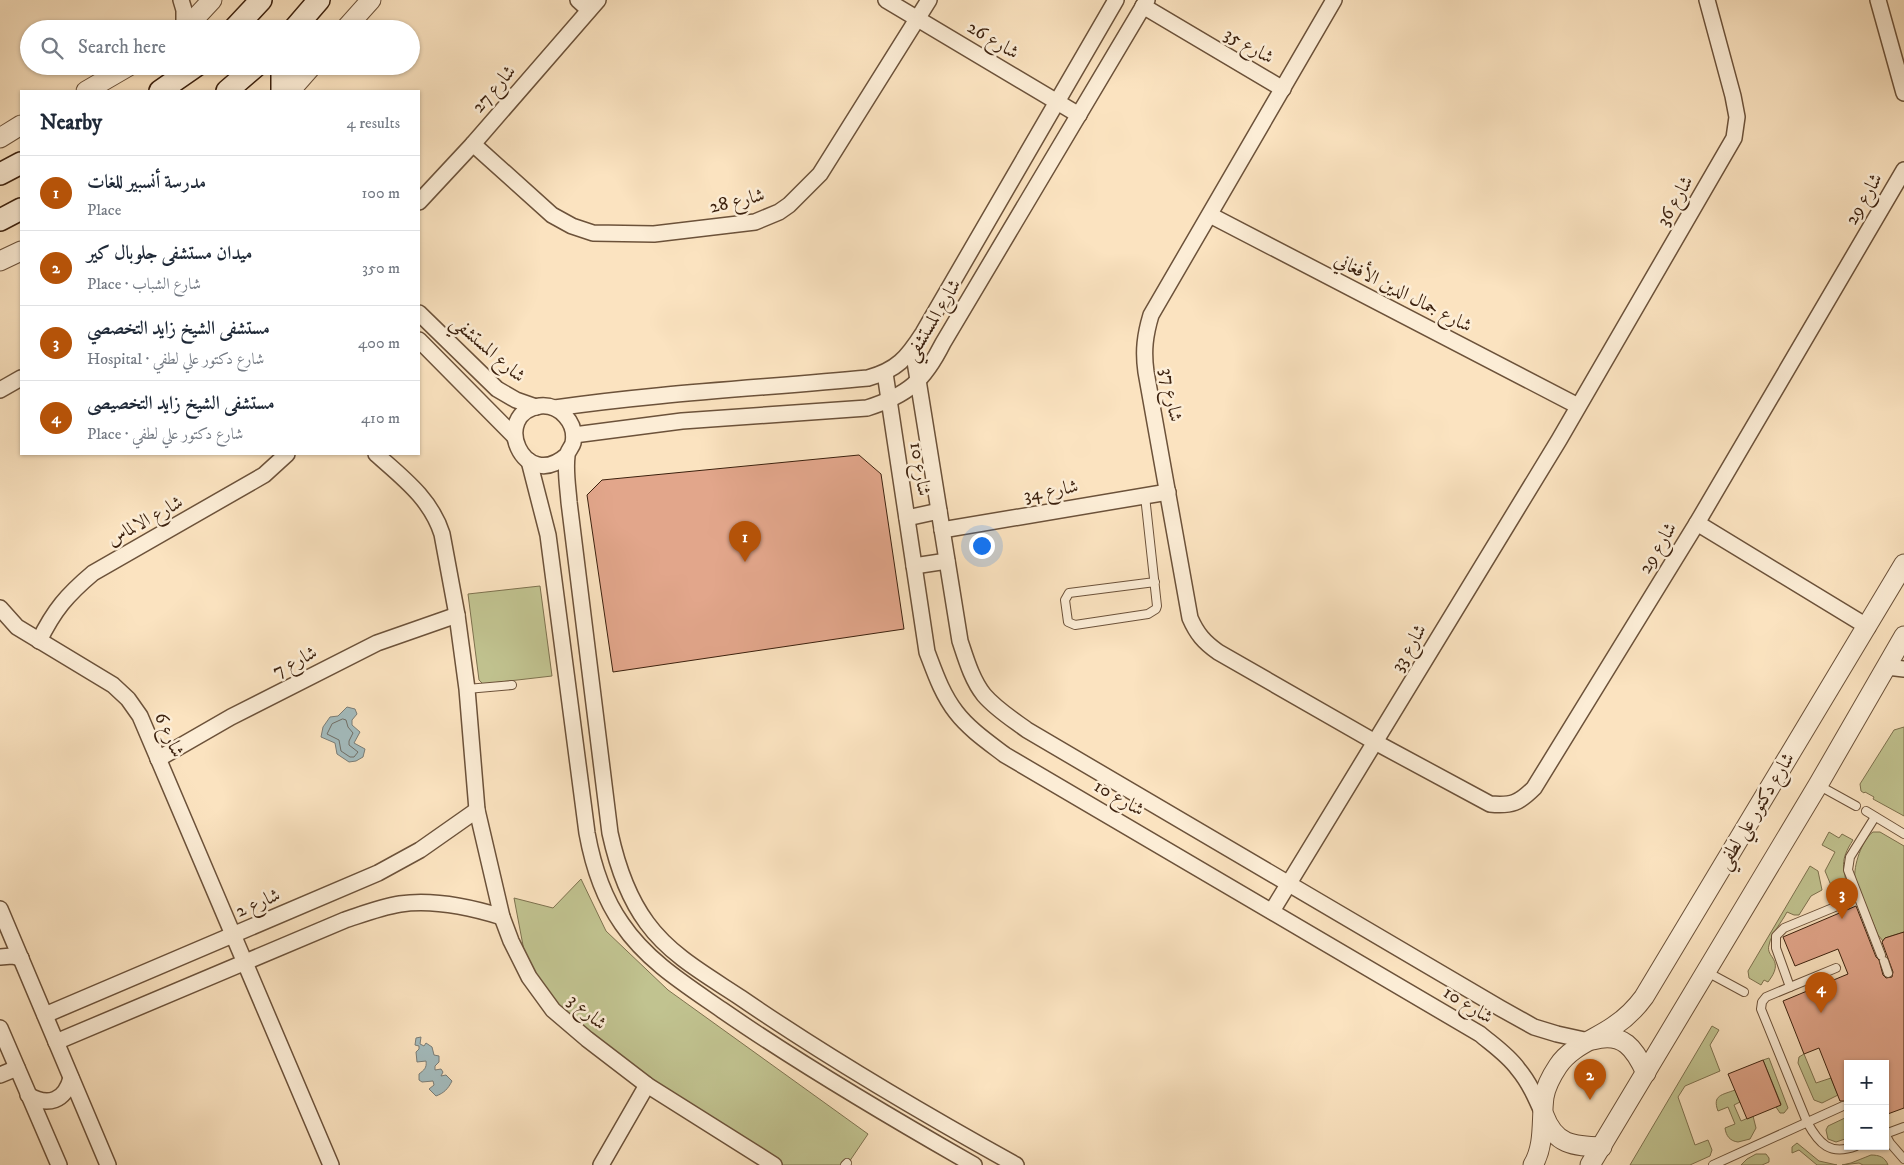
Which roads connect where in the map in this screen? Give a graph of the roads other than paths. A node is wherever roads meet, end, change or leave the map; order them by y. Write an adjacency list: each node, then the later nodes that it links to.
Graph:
1 (181, 0): 15 (street)
2 (212, 0): 16 (street)
3 (261, 0): 17 (main road)
4 (319, 0): 18 (main road)
5 (371, 0): 19 (street)
6 (886, 0): 14 (street, شارع 26)
7 (929, 0): 14 (street, شارع 28)
8 (1116, 0): 32 (street, شارع المستشفي)
9 (1334, 0): 25 (street, شارع 37)
10 (1707, 0): 54 (street, شارع 36)
11 (1878, 0): 31 (street)
12 (588, 3): 36 (street, شارع 27)
13 (1145, 3): 25 (street, شارع 35); 33 (street, شارع المستشفي)
14 (918, 19): 32 (street, شارع 26); 36 (street, شارع 28)
15 (184, 20)
16 (193, 20)
17 (242, 20)
18 (302, 20)
19 (354, 20)
20 (114, 75): 26 (street)
21 (183, 75): 27 (main road)
22 (246, 75): 28 (main road)
23 (282, 75): 29 (main road)
24 (304, 75): 30 (street)
25 (1283, 89): 42 (street, شارع 37)
26 (88, 90)
27 (161, 90)
28 (228, 90)
29 (282, 90)
30 (291, 90)
31 (1904, 93)
32 (1056, 101): 33 (street, شارع 26); 48 (street, شارع المستشفي)
33 (1079, 115): 51 (street, شارع المستشفي)
34 (20, 127): 35 (street)
35 (0, 138)
36 (473, 144): 40 (street, شارع 27)
37 (20, 164): 39 (main road)
38 (1904, 170): 67 (street, شارع 29)
39 (0, 174)
40 (420, 201)
41 (20, 210): 43 (main road)
42 (1210, 215): 54 (street, شارع جمال الدين الأفغاني); 63 (street, شارع 37)
43 (0, 220)
44 (20, 251): 45 (street)
45 (0, 261)
46 (420, 314): 55 (street, شارع المستشفي)
47 (420, 341): 58 (street, شارع المستشفي)
48 (913, 349): 49 (street, شارع المستشفي); 51 (street, شارع 10)
49 (886, 373): 53 (street, شارع 10); 56 (street, شارع المستشفي)
50 (20, 379): 52 (street)
51 (918, 382): 53 (street, شارع المستشفي); 65 (street, شارع 10)
52 (0, 390)
53 (889, 401): 57 (street, شارع المستشفي); 66 (street, شارع 10)
54 (1578, 406): 81 (street, شارع 33)
55 (536, 407): 56 (street); 58 (street)
56 (554, 408): 57 (street)
57 (574, 435): 59 (street)
58 (514, 436): 62 (street)
59 (567, 454): 62 (street); 115 (street)
60 (286, 455): 77 (street, شارع الالماس)
61 (377, 455): 74 (street)
62 (529, 461): 118 (street)
63 (1168, 492): 64 (street, شارع 34); 81 (street, شارع 37)
64 (1145, 496): 68 (street, شارع 34); 72 (lane)
65 (939, 511): 66 (street); 68 (street, شارع 10)
66 (907, 518): 71 (street, شارع 10)
67 (1697, 523): 75 (street); 81 (street, شارع 29)
68 (942, 530): 69 (street, شارع 10)
69 (947, 561): 71 (street); 89 (street, شارع 10)
70 (1904, 564): 75 (street, شارع دكتور علي لطفي)
71 (914, 566): 92 (street, شارع 10)
72 (1155, 582): 72 (lane)
73 (0, 608): 77 (street, شارع 6)
74 (457, 615): 80 (street); 82 (street, شارع 7)
75 (1868, 627): 107 (street, شارع دكتور علي لطفي)
76 (1904, 636): 78 (street)
77 (39, 641): 82 (street, شارع 6)
78 (1895, 668): 83 (street)
79 (512, 685): 80 (lane)
80 (467, 689): 85 (street)
81 (1375, 742): 89 (street, شارع 33)
82 (158, 759): 94 (street, شارع 6)
83 (1818, 785): 84 (lane); 99 (street)
84 (1856, 806)
85 (477, 810): 93 (street, شارع 3); 94 (street, شارع 2)
86 (1866, 812): 87 (lane)
87 (1875, 817): 88 (lane); 100 (lane)
88 (1904, 834)
89 (1289, 884): 92 (street, شارع 33); 107 (street, شارع 10)
90 (1835, 907): 101 (lane)
91 (0, 909): 96 (street)
92 (1272, 911): 117 (street, شارع 10)
93 (502, 917): 97 (street); 113 (street, شارع 3)
94 (233, 935): 97 (street); 105 (street, شارع 2)
95 (0, 957): 96 (street)
96 (21, 958): 105 (street)
97 (245, 962): 108 (street); 128 (street)
98 (1836, 968): 101 (lane)
99 (1705, 971): 102 (lane); 110 (street)
100 (1888, 972)
101 (1790, 987): 104 (lane)
102 (1744, 992)
103 (1754, 997): 104 (lane)
104 (1762, 1002): 119 (lane)
105 (45, 1015): 108 (street)
106 (1, 1034): 109 (street)
107 (1589, 1041): 110 (street); 117 (street)
108 (56, 1042): 112 (street)
109 (17, 1068): 111 (street); 114 (street)
110 (1646, 1074): 123 (street)
111 (0, 1075)
112 (72, 1078): 114 (street); 127 (street)
113 (647, 1085): 129 (street); 130 (street, شارع 3)
114 (28, 1094): 126 (street)
115 (905, 1103): 118 (street); 132 (street)
116 (1843, 1106): 119 (lane)
117 (1544, 1115): 123 (street); 133 (street)
118 (895, 1120): 131 (street)
119 (1807, 1122): 124 (lane); 135 (lane)
120 (1904, 1127): 121 (lane)
121 (1889, 1133)
122 (1889, 1141): 125 (lane)
123 (1602, 1147): 134 (street)
124 (1844, 1150)
125 (1904, 1159)
126 (59, 1165)
127 (108, 1165)
128 (331, 1165)
129 (601, 1165)
130 (774, 1165)
131 (974, 1165)
132 (1016, 1165)
133 (1533, 1165)
134 (1590, 1165)
135 (1713, 1165)

